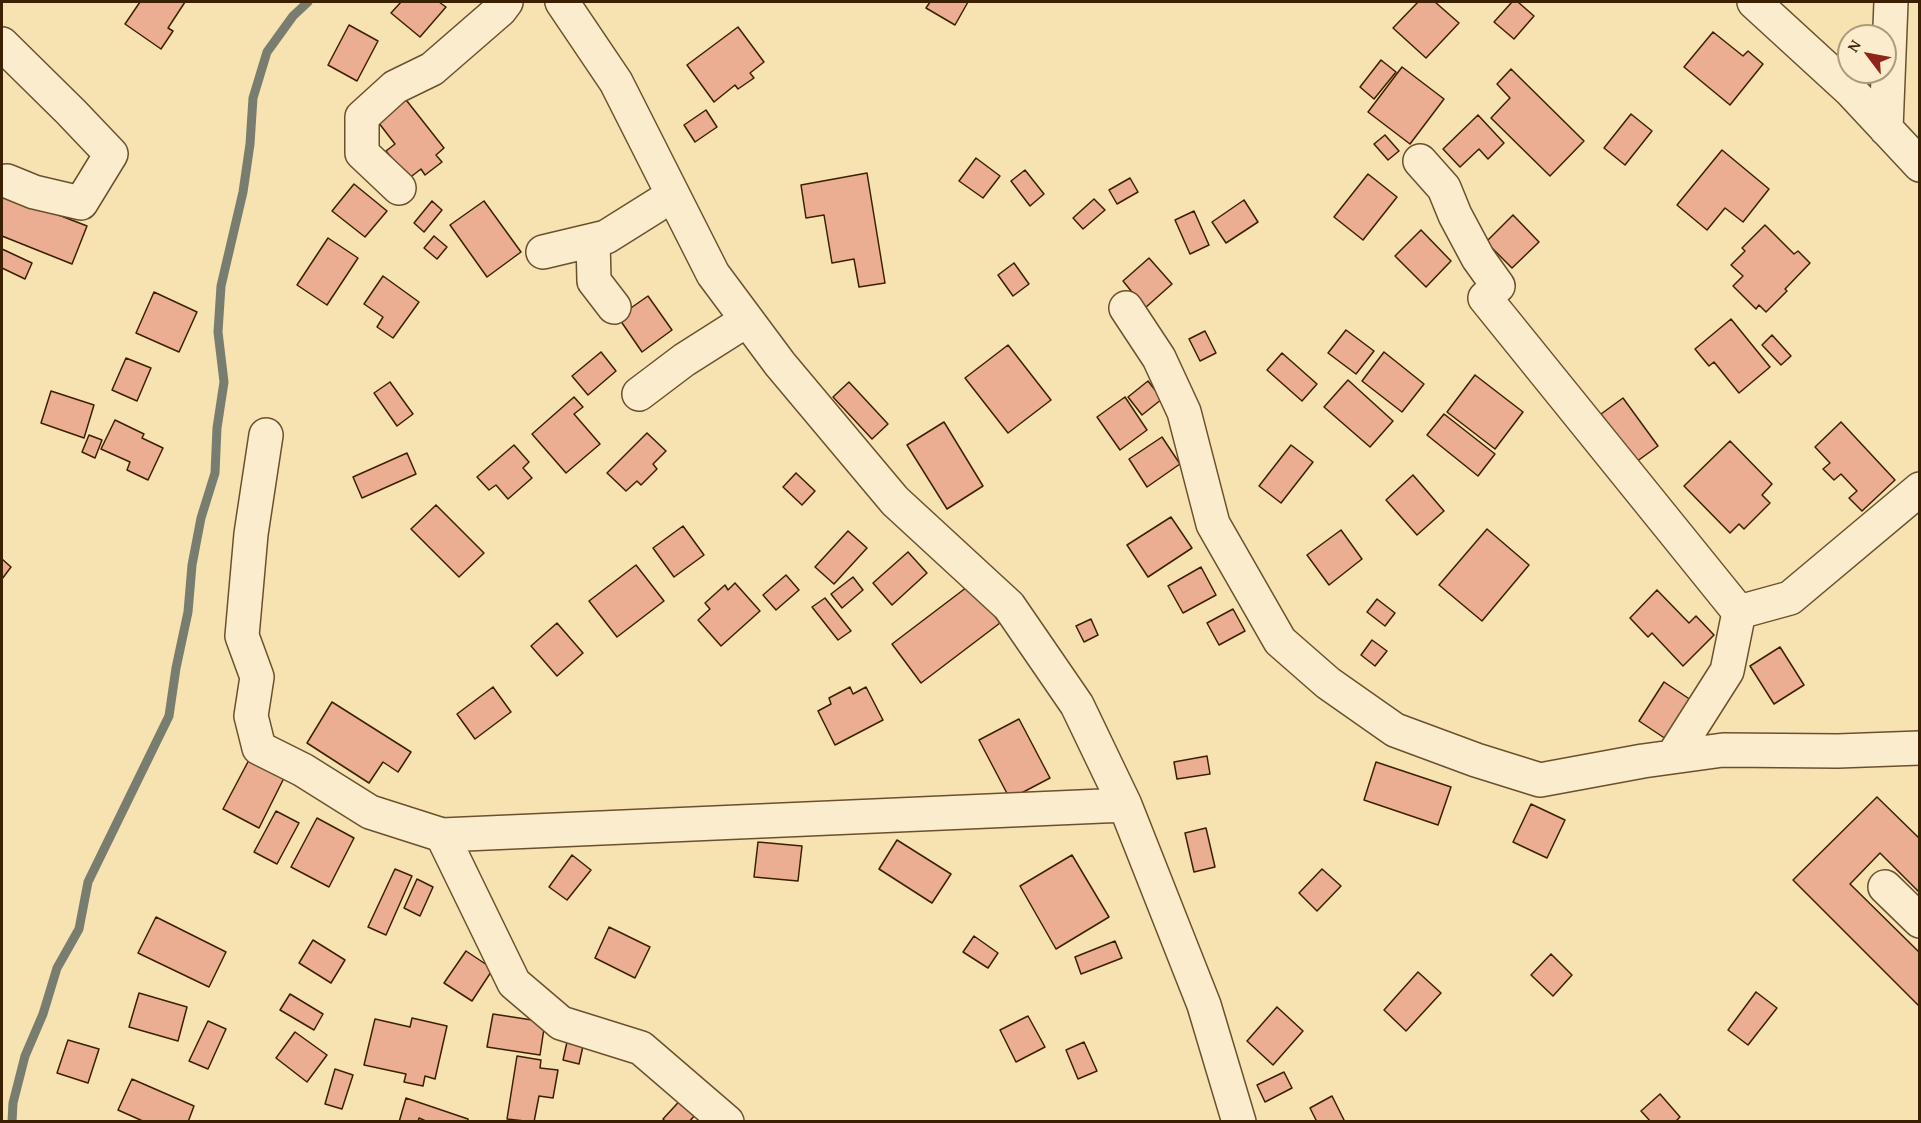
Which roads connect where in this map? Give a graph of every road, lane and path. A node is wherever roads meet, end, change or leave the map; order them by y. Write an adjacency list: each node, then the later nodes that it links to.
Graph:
1 (506, 2): 10 (street)
2 (562, 2): 11 (street)
3 (1754, 2): 6 (street)
4 (1891, 2): 6 (street)
5 (2, 44): 9 (street)
6 (1886, 129): 8 (street)
7 (1420, 161): 20 (street)
8 (1920, 165)
9 (7, 181)
10 (399, 188)
11 (673, 195): 12 (street); 16 (street)
12 (593, 240): 13 (street); 14 (street)
13 (543, 252)
14 (615, 307)
15 (1126, 308): 22 (street)
16 (747, 320): 17 (street); 23 (street)
17 (639, 394)
18 (266, 435): 24 (street)
19 (1920, 489): 20 (street)
20 (1739, 612): 22 (street)
21 (1920, 748): 22 (street)
22 (1672, 756)
23 (1125, 805): 24 (street); 27 (street)
24 (442, 835): 28 (street)
25 (1885, 887): 26 (street)
26 (1920, 921)
27 (1230, 1116)
28 (727, 1122)

